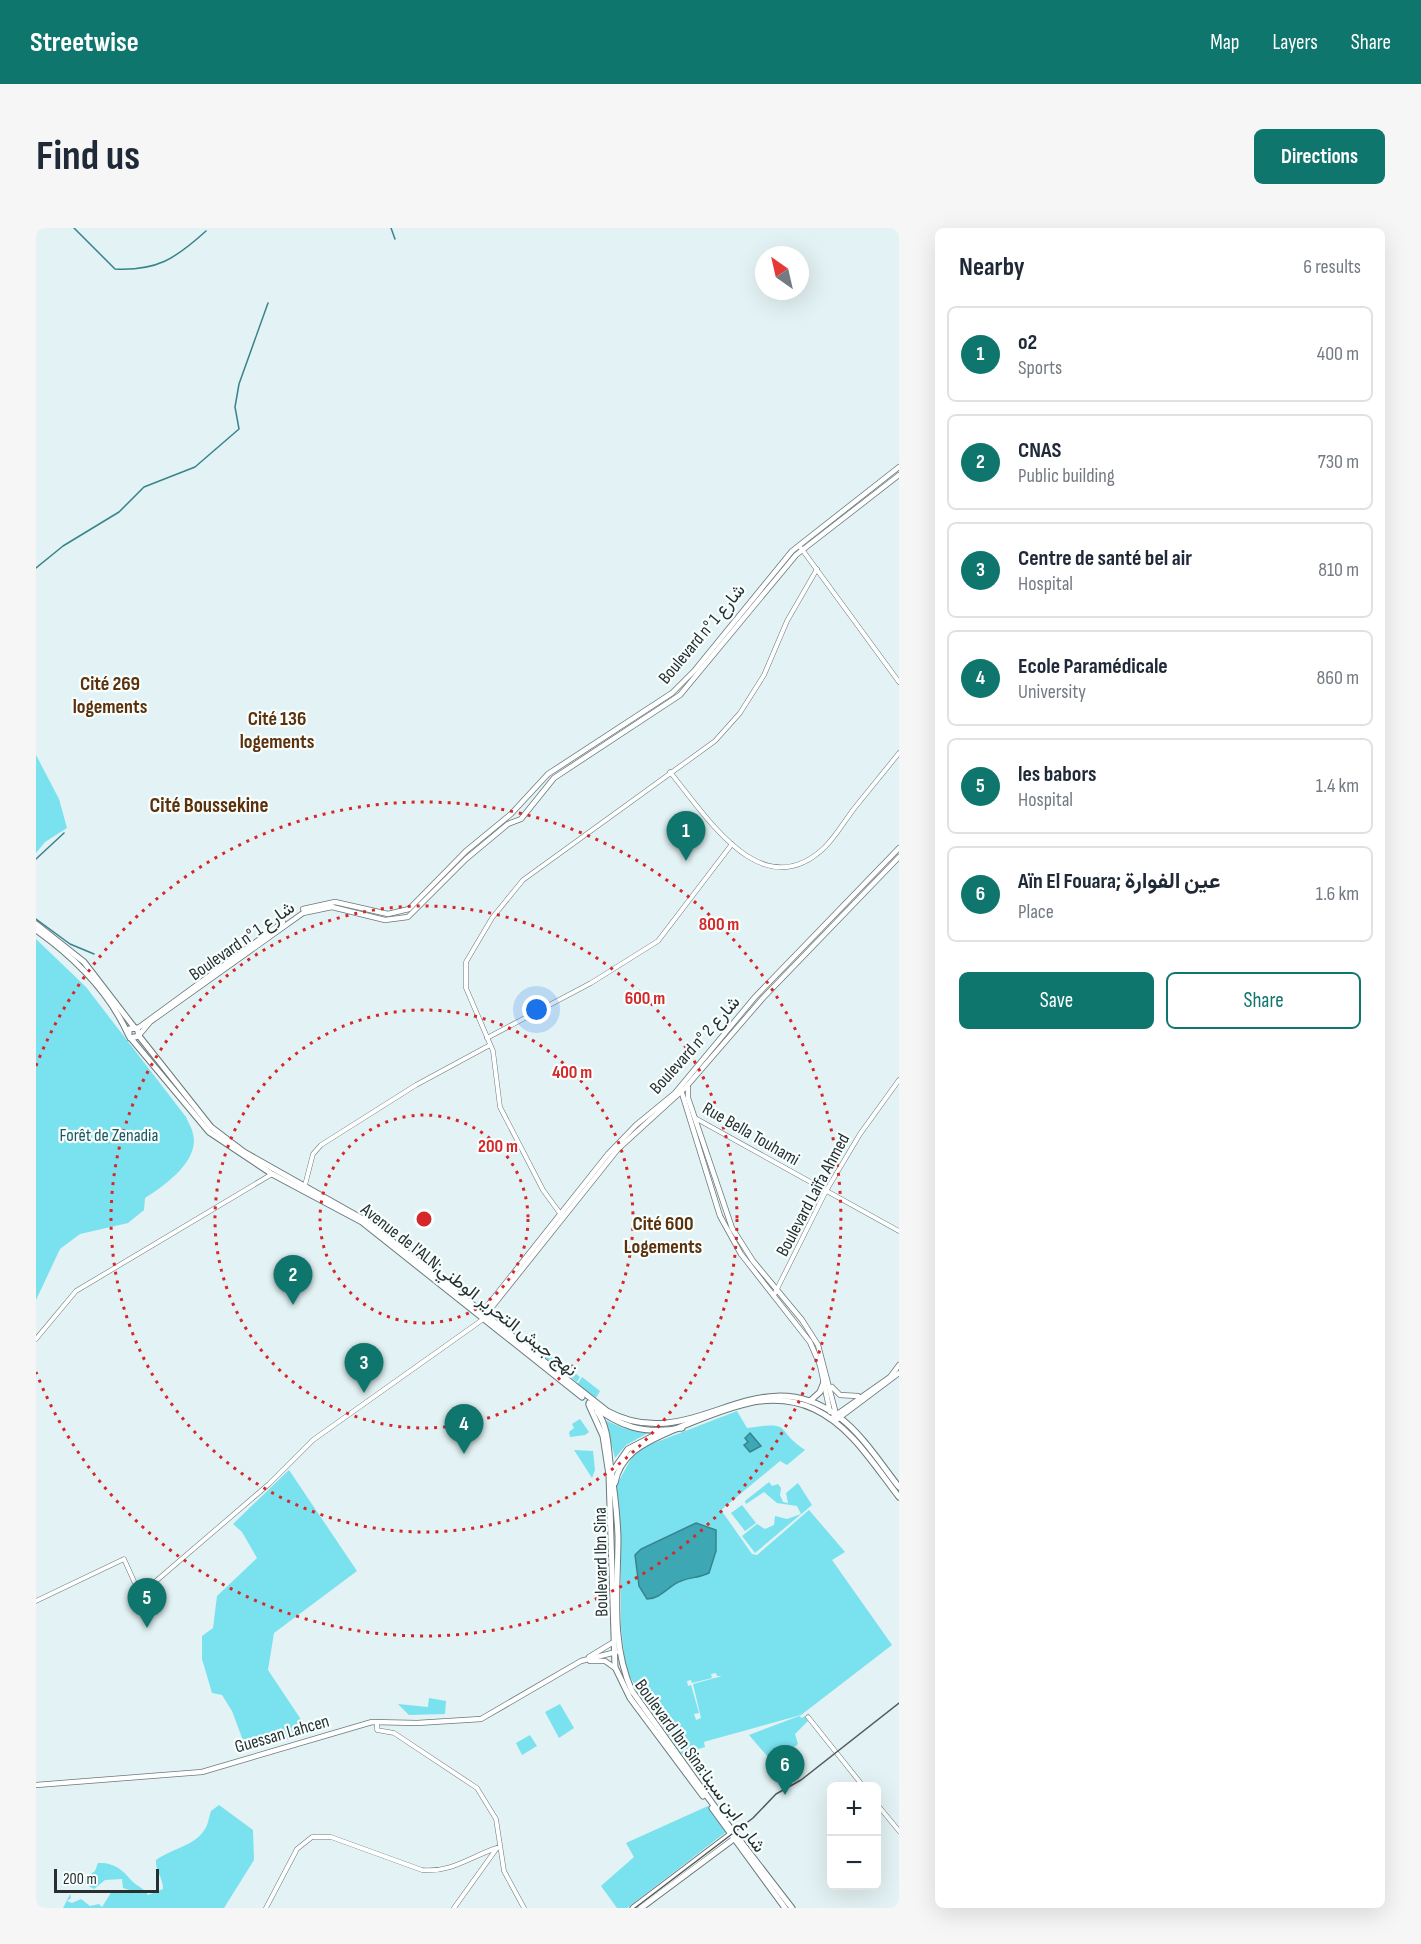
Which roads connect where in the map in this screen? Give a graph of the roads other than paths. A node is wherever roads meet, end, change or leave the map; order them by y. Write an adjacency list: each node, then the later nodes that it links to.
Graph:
1 (899, 467): 3 (main road, Boulevard n° شارع 1)
2 (899, 476): 3 (main road, Boulevard n° شارع 1)
3 (800, 547): 4 (street); 8 (main road, Boulevard n° شارع 1); 9 (main road, Boulevard n° شارع 1)
4 (817, 569): 5 (street); 7 (street)
5 (899, 682)
6 (899, 753): 11 (street)
7 (670, 772): 11 (street); 18 (street)
8 (517, 808): 9 (main road); 10 (main road, Boulevard n° شارع 1)
9 (523, 813): 10 (main road, Boulevard n° شارع 1)
10 (513, 817): 16 (main road, Boulevard n° شارع 1)
11 (732, 844): 18 (street)
12 (899, 848): 22 (main road, Boulevard n° شارع 2)
13 (899, 857): 21 (main road, Boulevard n° شارع 2)
14 (36, 924): 16 (main road)
15 (36, 930): 17 (main road)
16 (138, 1031): 17 (main road); 17 (main road); 31 (main road)
17 (129, 1036): 30 (main road)
18 (487, 1038): 19 (street)
19 (490, 1045): 31 (street); 33 (street)
20 (899, 1080): 32 (street, Boulevard Laïfa Ahmed)
21 (689, 1083): 23 (main road, Boulevard n° شارع 2); 25 (main road)
22 (682, 1085): 23 (main road); 24 (main road, Boulevard n° شارع 2)
23 (681, 1092): 24 (main road); 25 (main road); 26 (main road, Boulevard n° شارع 2); 27 (main road)
24 (675, 1093): 33 (main road, Boulevard n° شارع 2)
25 (687, 1095): 29 (main road)
26 (671, 1101): 27 (main road); 33 (main road, Boulevard n° شارع 2)
27 (684, 1103): 28 (main road)
28 (686, 1109): 29 (street, Rue Bella Touhami); 35 (main road)
29 (694, 1118): 32 (street, Rue Bella Touhami); 35 (main road)
30 (272, 1174): 31 (main road); 37 (street)
31 (305, 1187): 36 (main road, Avenue de l'ALN;نهج جيش التحرير الوطني)
32 (826, 1191): 34 (street, Rue Bella Touhami); 35 (street, Boulevard Laïfa Ahmed)
33 (562, 1215): 36 (main road, Boulevard n° شارع 2)
34 (899, 1232)
35 (775, 1293): 40 (main road)
36 (481, 1318): 42 (main road, Avenue de l'ALN;نهج جيش التحرير الوطني); 53 (street)
37 (36, 1339)
38 (899, 1365): 39 (main road)
39 (898, 1374): 41 (main road); 46 (main road)
40 (827, 1383): 41 (main road); 43 (main road); 45 (main road); 46 (main road)
41 (867, 1393): 46 (main road)
42 (588, 1400): 44 (main road, Boulevard Ibn Sina); 47 (main road, Avenue de l'ALN;نهج جيش التحرير الوطني); 51 (main road, Boulevard Ibn Sina)
43 (810, 1401): 45 (main road); 47 (main road)
44 (595, 1407): 48 (main road); 49 (main road, Boulevard Ibn Sina)
45 (829, 1410): 46 (main road)
46 (835, 1418): 47 (main road); 50 (main road); 52 (main road)
47 (681, 1425): 48 (main road); 51 (main road)
48 (664, 1431): 49 (main road)
49 (612, 1472): 51 (main road, Boulevard Ibn Sina)
50 (899, 1487)
51 (611, 1490): 54 (main road, Boulevard Ibn Sina:شارع ابن سينا); 55 (main road, Boulevard Ibn Sina)
52 (899, 1497)
53 (36, 1600)
54 (612, 1643): 55 (main road, Boulevard Ibn Sina:شارع ابن سينا); 56 (main road)
55 (616, 1652): 56 (main road); 57 (main road, Boulevard Ibn Sina:شارع ابن سينا); 64 (main road, Boulevard Ibn Sina:شارع ابن سينا)
56 (581, 1661): 57 (main road); 59 (main road, Guessan Lahcen)
57 (617, 1672): 64 (main road, Boulevard Ibn Sina:شارع ابن سينا)
58 (808, 1717): 60 (street)
59 (377, 1722): 61 (main road, Guessan Lahcen); 65 (street)
60 (860, 1782)
61 (36, 1785)
62 (881, 1809): 63 (street)
63 (899, 1831)
64 (733, 1836): 69 (main road); 70 (main road); 71 (main road, Boulevard Ibn Sina:شارع ابن سينا); 72 (main road, Boulevard Ibn Sina:شارع ابن سينا)
65 (499, 1846): 66 (street); 67 (street); 68 (street)
66 (266, 1908)
67 (454, 1908)
68 (525, 1908)
69 (633, 1908)
70 (641, 1908)
71 (785, 1908)
72 (792, 1908)

